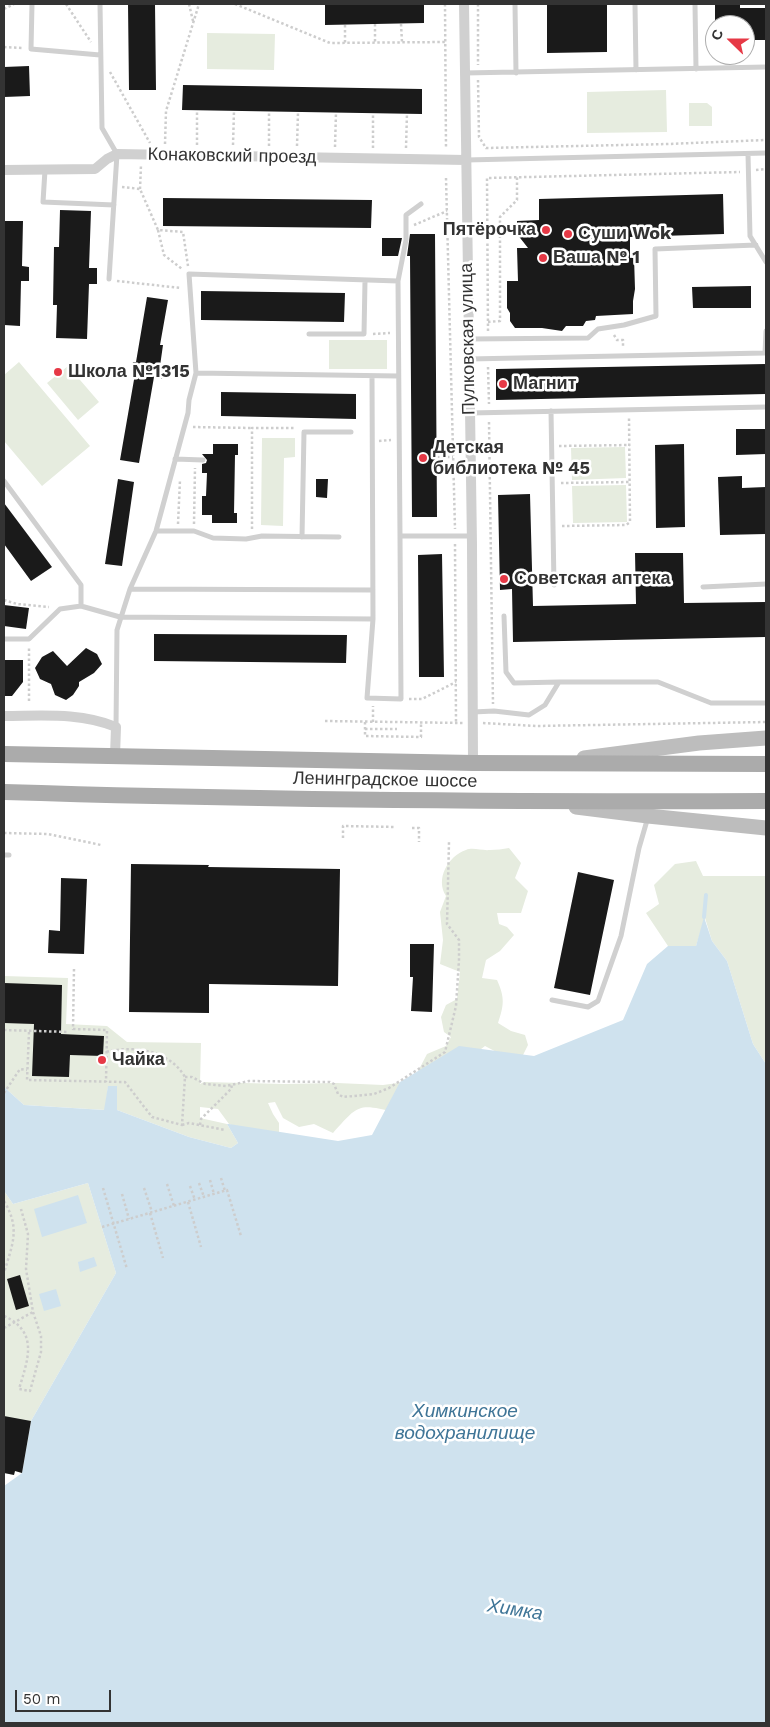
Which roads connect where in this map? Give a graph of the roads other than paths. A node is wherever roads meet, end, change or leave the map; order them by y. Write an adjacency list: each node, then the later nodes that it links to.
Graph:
1 (32, 4): 7 (lane)
2 (100, 4): 7 (lane)
3 (464, 4): 11 (street, Пулковская улица)
4 (515, 4): 12 (lane)
5 (635, 4): 10 (lane)
6 (695, 4): 9 (lane)
7 (100, 55): 14 (lane)
8 (766, 67): 9 (lane)
9 (696, 69): 10 (lane)
10 (636, 70): 12 (lane)
11 (464, 73): 12 (lane); 16 (street, Пулковская улица)
12 (516, 73)
13 (766, 153): 15 (lane)
14 (117, 154): 16 (street, Конаковский проезд); 18 (street); 20 (lane)
15 (748, 154): 16 (lane); 21 (lane)
16 (466, 160): 28 (street, Пулковская улица)
17 (4, 170): 18 (street)
18 (45, 170): 20 (lane)
19 (422, 204): 25 (lane)
20 (114, 205): 23 (lane)
21 (756, 245): 22 (lane); 28 (lane)
22 (766, 262)
23 (109, 279)
24 (365, 281): 25 (lane); 27 (lane); 30 (lane)
25 (398, 281): 32 (lane)
26 (766, 331): 29 (lane)
27 (309, 334)
28 (468, 339): 29 (street, Пулковская улица)
29 (469, 359): 35 (street, Пулковская улица)
30 (196, 373): 31 (lane); 37 (lane)
31 (372, 376): 32 (lane); 49 (lane)
32 (398, 376): 41 (lane)
33 (766, 407): 34 (lane)
34 (551, 411): 35 (lane); 46 (lane)
35 (470, 413): 42 (street, Пулковская улица)
36 (351, 432): 43 (lane)
37 (175, 459): 38 (lane); 40 (lane)
38 (202, 460)
39 (4, 480): 50 (lane)
40 (156, 531): 43 (lane); 48 (lane)
41 (400, 536): 42 (lane); 53 (lane)
42 (472, 536): 57 (street, Пулковская улица)
43 (302, 537): 44 (lane)
44 (339, 537)
45 (766, 584): 47 (lane)
46 (554, 585)
47 (703, 586)
48 (130, 590): 49 (lane); 52 (lane)
49 (373, 590): 53 (lane)
50 (81, 606): 52 (lane); 54 (lane)
51 (504, 616): 55 (lane)
52 (120, 617): 53 (lane); 59 (lane)
53 (373, 620)
54 (4, 639)
55 (559, 682): 56 (lane); 57 (lane)
56 (766, 703)
57 (473, 712): 63 (street, Пулковская улица)
58 (4, 716): 59 (street)
59 (116, 726): 62 (street)
60 (766, 738): 64 (main road)
61 (4, 754): 62 (main road, Ленинградское шоссе)
62 (115, 756): 63 (main road, Ленинградское шоссе)
63 (473, 764): 64 (main road, Ленинградское шоссе)
64 (540, 764): 65 (main road, Ленинградское шоссе)
65 (766, 764)
66 (4, 792): 68 (main road, Ленинградское шоссе)
67 (766, 801): 68 (main road, Ленинградское шоссе)
68 (540, 802): 69 (main road)
69 (648, 816): 70 (main road); 71 (lane)
70 (766, 828)
71 (552, 1000)

